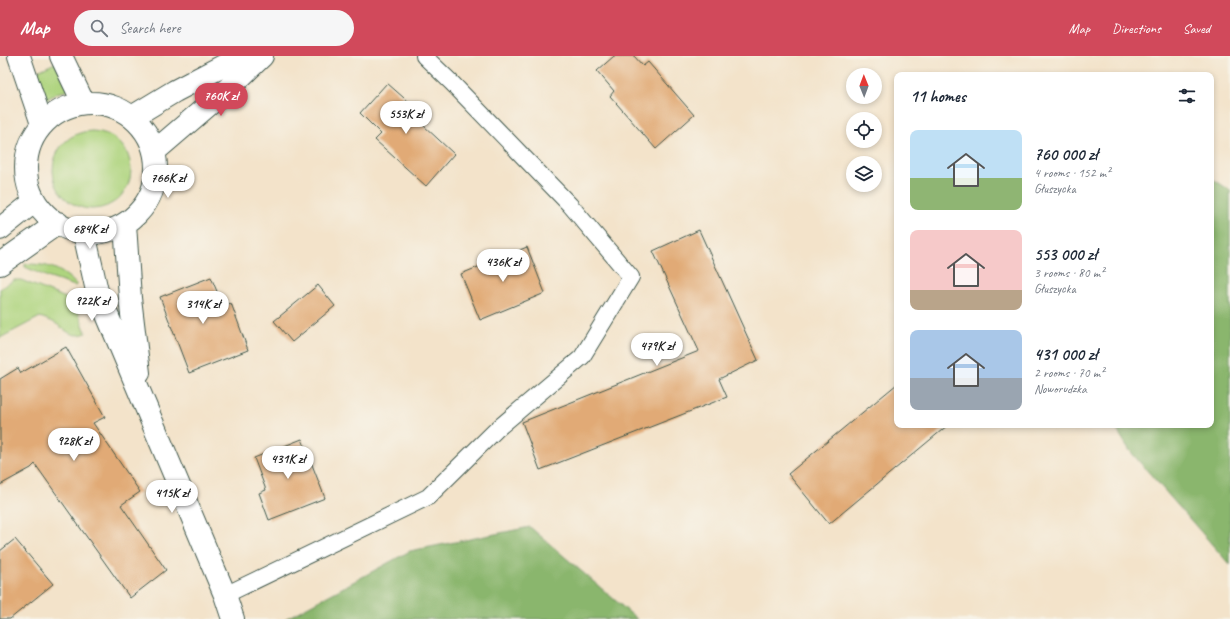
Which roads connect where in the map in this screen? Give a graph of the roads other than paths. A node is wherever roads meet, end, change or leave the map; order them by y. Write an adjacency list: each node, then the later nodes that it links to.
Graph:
1 (19, 56): 8 (street)
2 (61, 56): 6 (street)
3 (242, 56): 7 (street)
4 (262, 56): 9 (street)
5 (424, 56): 17 (lane)
6 (84, 102): 7 (street); 8 (street)
7 (132, 116): 9 (street)
8 (42, 124): 10 (street)
9 (155, 152): 12 (street)
10 (34, 201): 11 (street); 13 (street)
11 (58, 223): 14 (street); 15 (street)
12 (125, 224): 14 (street); 16 (street)
13 (0, 229)
14 (84, 233): 16 (street)
15 (0, 264)
16 (142, 398): 17 (street)
17 (225, 595): 18 (street)
18 (233, 619)

